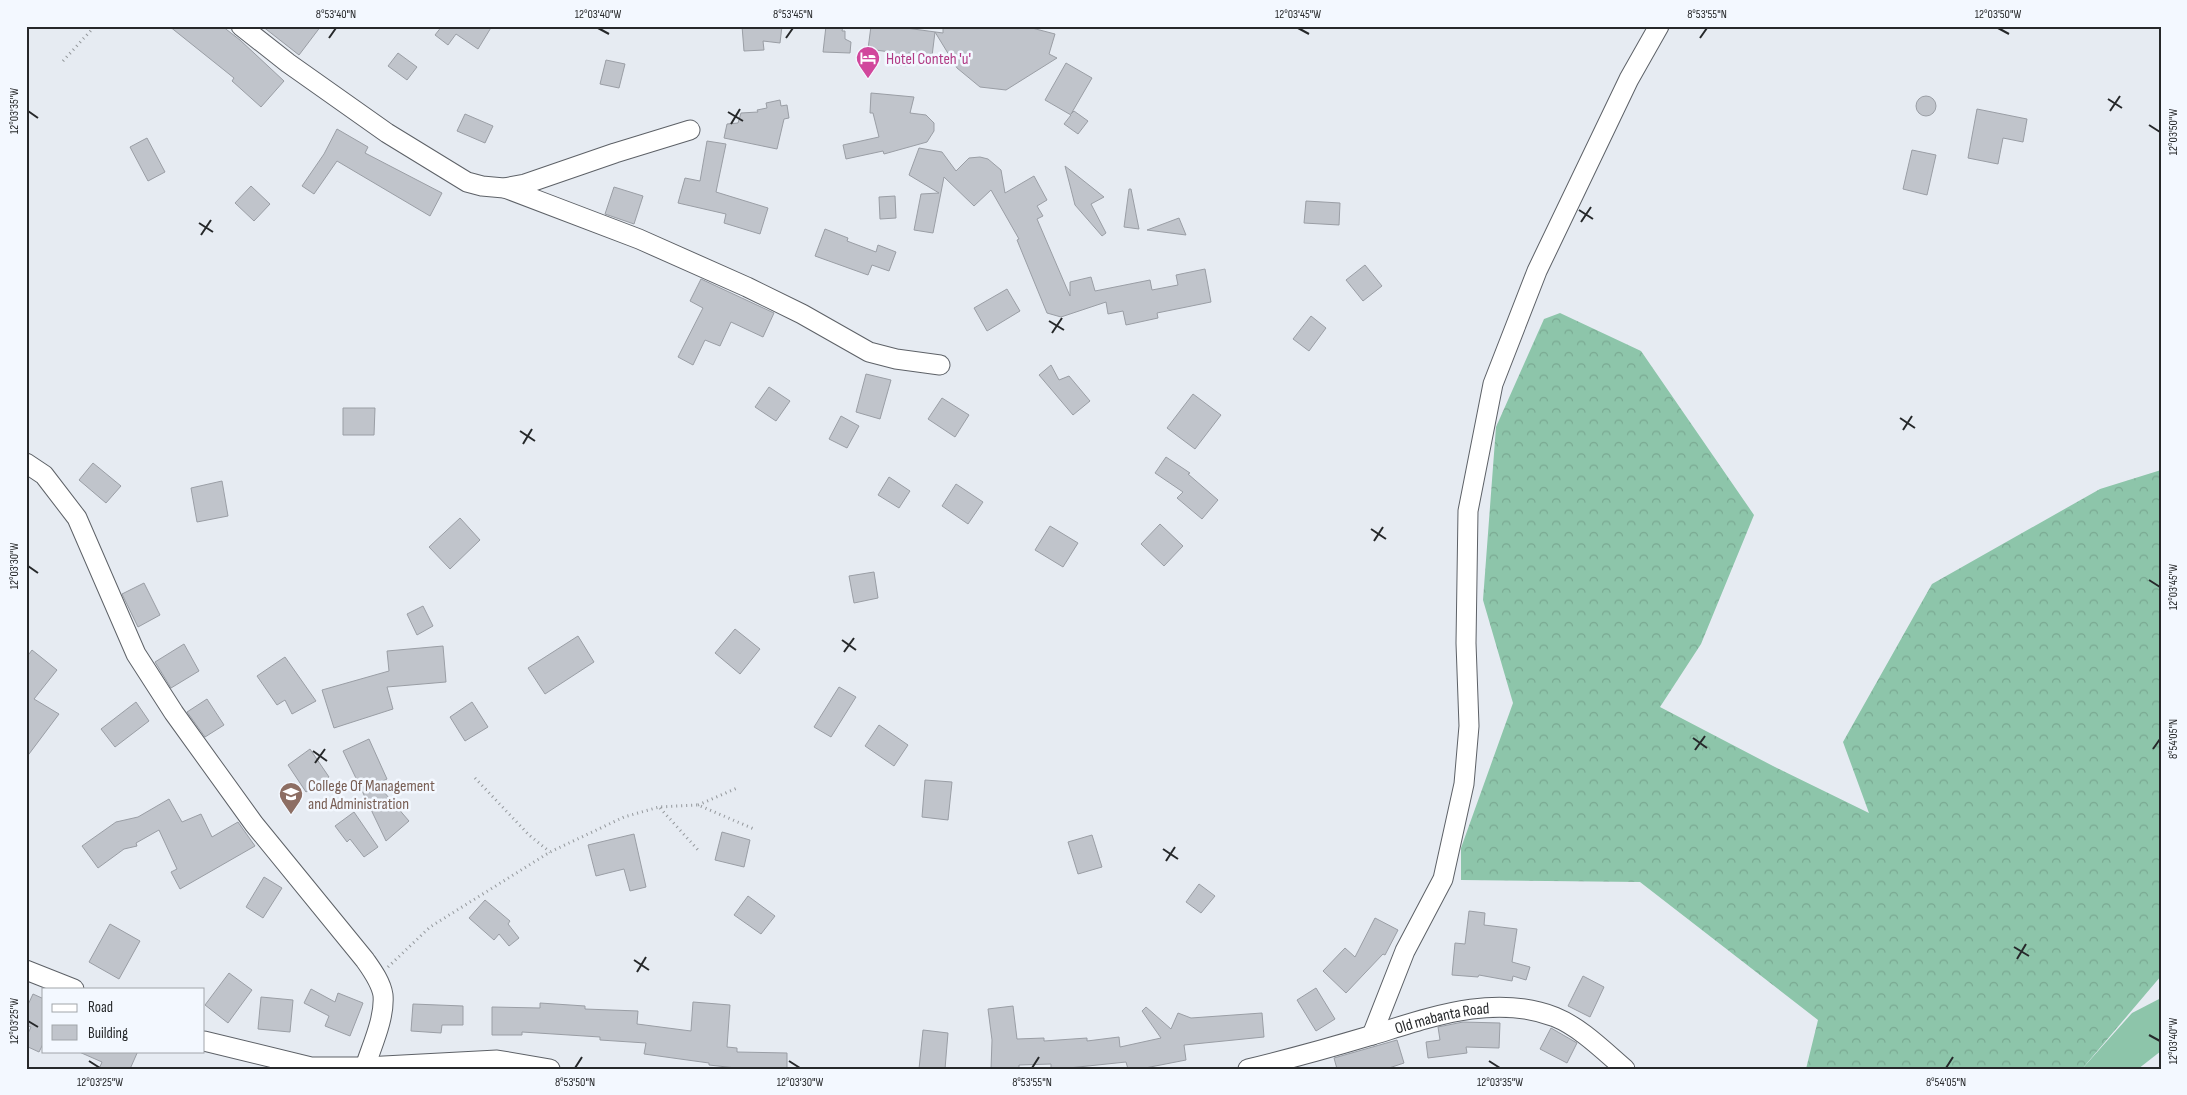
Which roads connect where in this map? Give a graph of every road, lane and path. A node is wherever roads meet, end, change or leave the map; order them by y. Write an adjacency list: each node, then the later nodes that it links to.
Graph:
1 (95, 26): 4 (path)
2 (241, 26): 6 (street)
3 (1659, 26): 19 (street)
4 (63, 61)
5 (690, 130): 6 (street)
6 (504, 188): 7 (street)
7 (940, 364)
8 (26, 463): 17 (street)
9 (475, 778): 15 (path)
10 (737, 788): 11 (path)
11 (698, 805): 12 (path); 13 (path)
12 (659, 807): 14 (path); 15 (path)
13 (754, 830)
14 (698, 850)
15 (550, 852): 17 (path)
16 (26, 970): 18 (street)
17 (377, 977): 21 (street)
18 (71, 988)
19 (1372, 1035): 23 (street, Old mabanta Road); 24 (street, Old mabanta Road)
20 (205, 1041): 21 (street)
21 (365, 1067): 22 (street)
22 (550, 1069)
23 (1248, 1069)
24 (1625, 1069)

